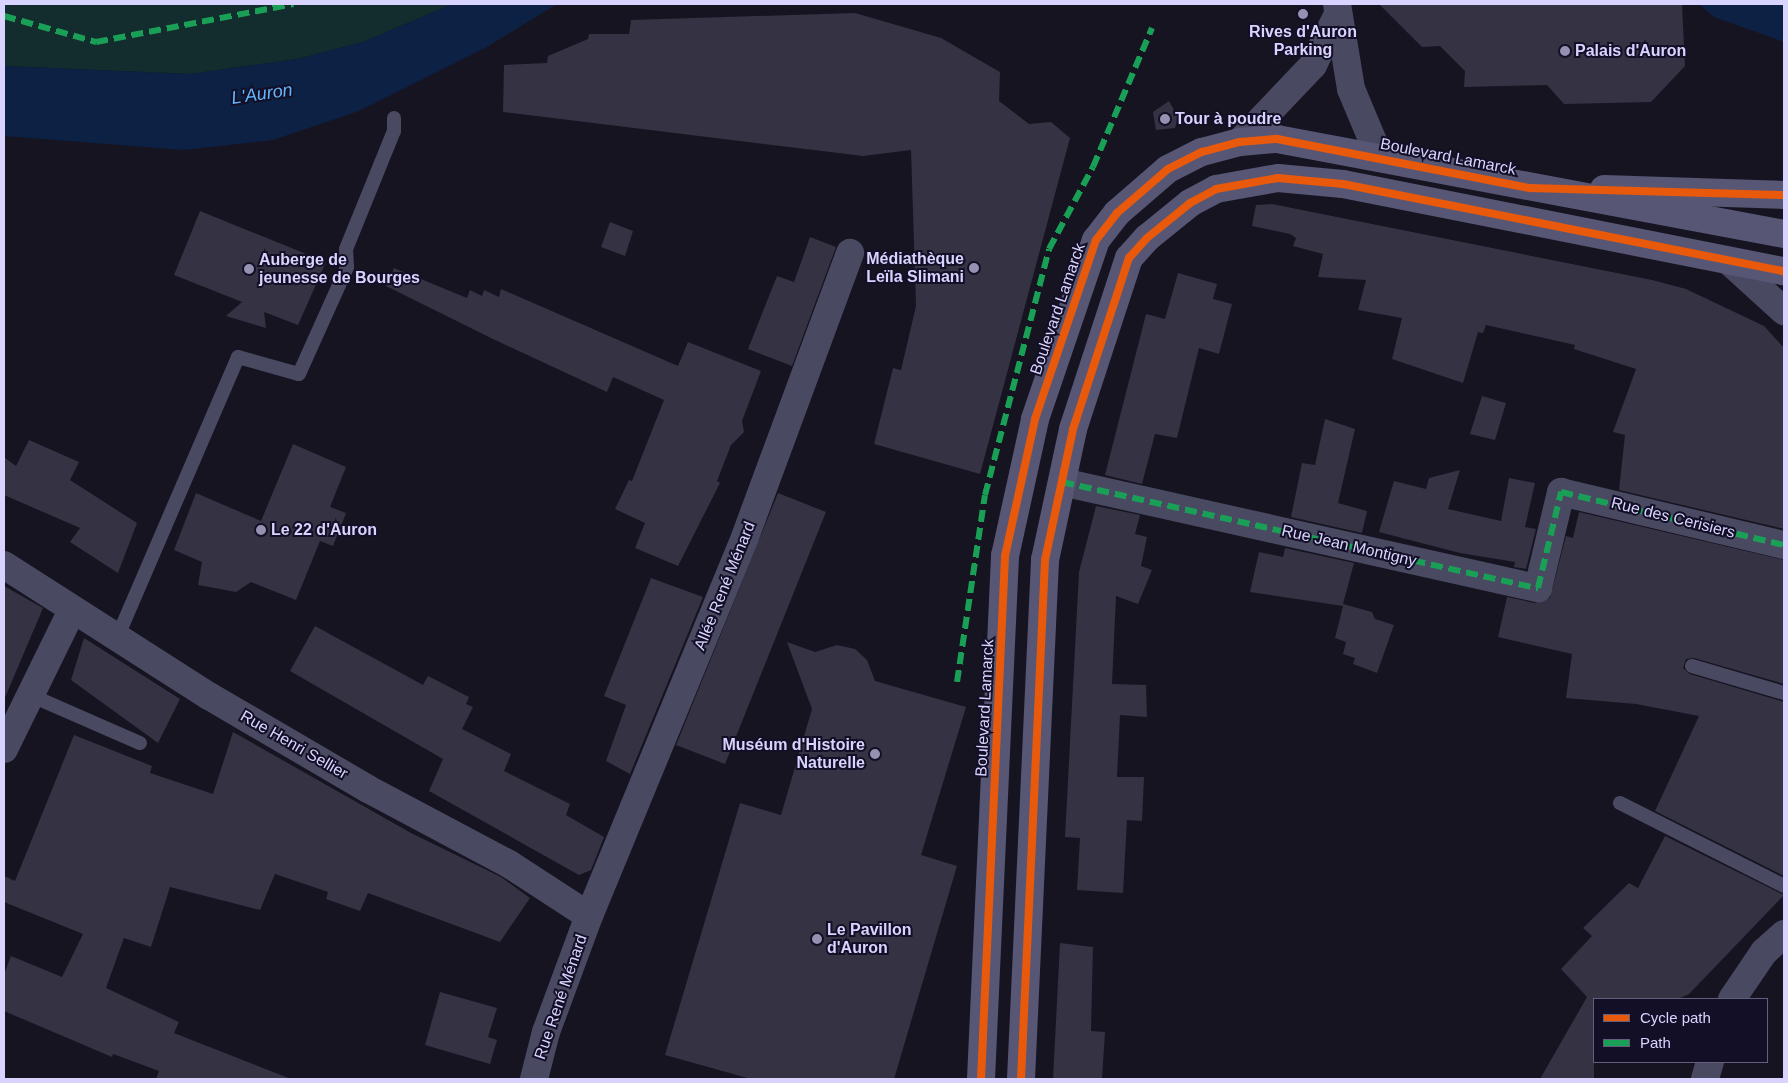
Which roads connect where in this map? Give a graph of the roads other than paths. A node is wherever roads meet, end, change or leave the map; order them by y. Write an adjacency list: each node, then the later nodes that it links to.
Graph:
1 (1337, 11): 3 (street); 4 (street)
2 (394, 118): 17 (lane)
3 (1240, 142): 4 (main road, Boulevard Lamarck); 30 (main road, Boulevard Lamarck)
4 (1380, 158): 5 (main road, Boulevard Lamarck)
5 (1530, 188): 6 (main road, Boulevard Lamarck); 7 (main road, Boulevard Lamarck)
6 (1784, 195)
7 (1784, 234)
8 (850, 253): 25 (street, Allée René Ménard)
9 (1731, 263): 10 (main road); 11 (street); 12 (main road)
10 (1784, 271)
11 (1784, 311)
12 (1062, 482): 13 (street, Rue Jean Montigny); 31 (main road)
13 (1561, 492): 14 (street, Rue des Cerisiers)
14 (1784, 545)
15 (4, 565): 16 (street, Rue Henri Sellier)
16 (72, 610): 17 (street, Rue Henri Sellier); 20 (street)
17 (117, 638): 25 (street, Rue Henri Sellier)
18 (1692, 666): 19 (lane)
19 (1784, 693)
20 (30, 695): 21 (lane); 22 (street)
21 (140, 742)
22 (4, 749)
23 (1620, 803): 24 (lane)
24 (1784, 886)
25 (589, 916): 29 (street, Rue René Ménard)
26 (1784, 934): 27 (street)
27 (1733, 998)
28 (1710, 1063): 32 (street)
29 (534, 1079)
30 (981, 1079)
31 (1021, 1079)
32 (1705, 1079)

